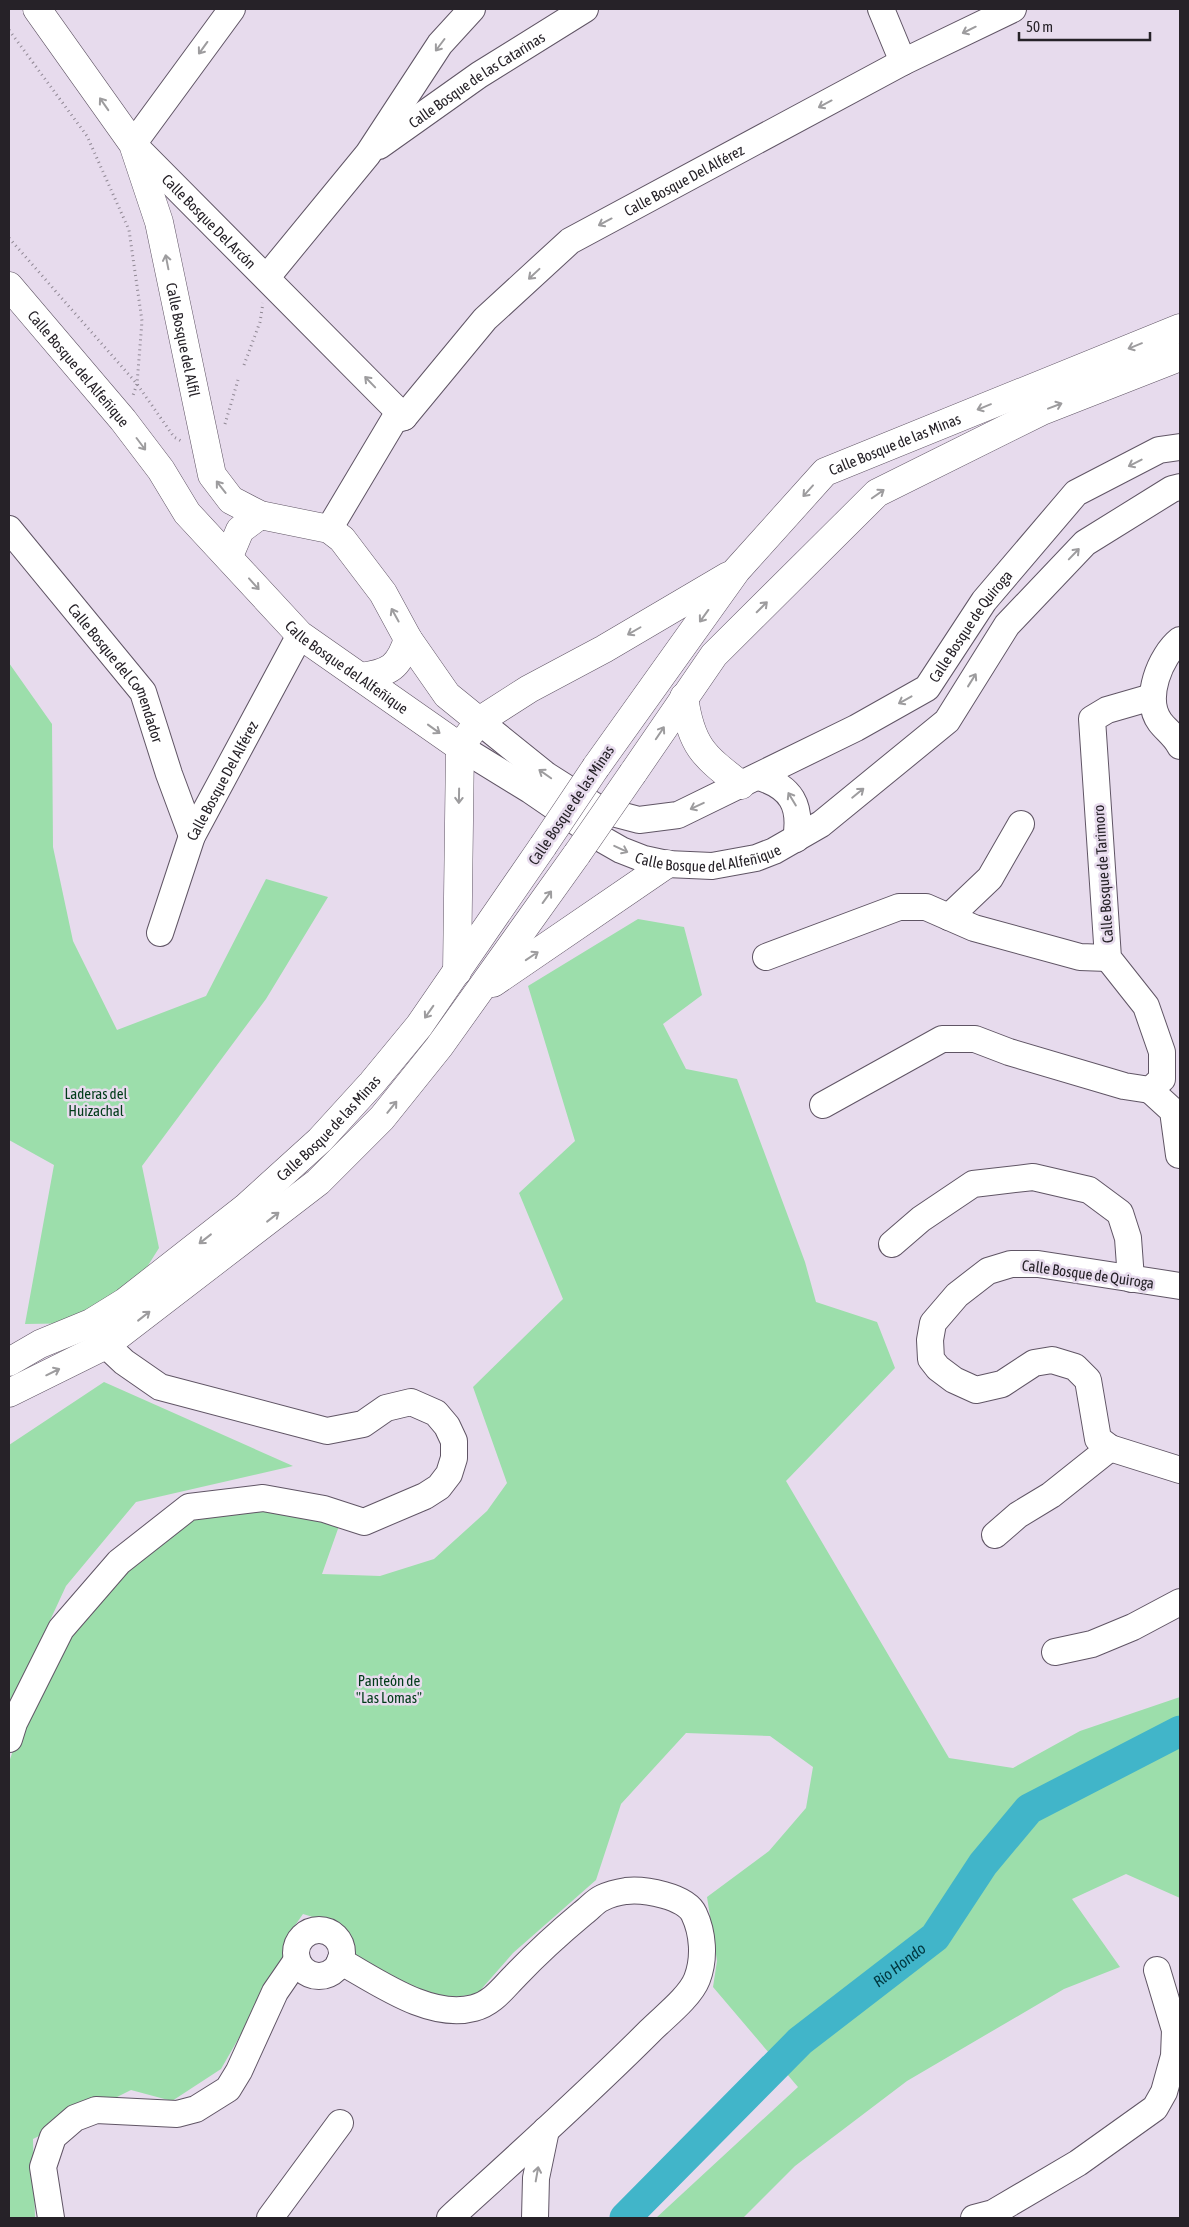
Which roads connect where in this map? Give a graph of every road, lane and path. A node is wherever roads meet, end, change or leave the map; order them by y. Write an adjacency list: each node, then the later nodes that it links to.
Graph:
1 (37, 9): 9 (main road, Calle Bosque Del Arcón, one-way to 1)
2 (232, 9): 9 (street, one-way to 9)
3 (472, 9): 10 (street, Calle Bosque de las Catarinas, one-way to 10)
4 (585, 9): 10 (street, Calle Bosque de las Catarinas)
5 (881, 9): 8 (street)
6 (1013, 9): 8 (street, Calle Bosque Del Alférez, one-way to 8)
7 (9, 30): 11 (path)
8 (903, 62): 17 (street, Calle Bosque Del Alférez, one-way to 17)
9 (132, 144): 12 (street, Calle Bosque Del Arcón); 20 (main road, Calle Bosque del Alfil, one-way to 9)
10 (368, 154): 12 (street, Calle Bosque de las Catarinas)
11 (9, 238)
12 (267, 277): 16 (path); 17 (street, Calle Bosque Del Arcón, one-way to 12)
13 (9, 286): 23 (main road, Calle Bosque del Alfeñique, one-way to 23)
14 (1180, 328): 24 (main road, Calle Bosque de las Minas, one-way to 24)
15 (1180, 357): 29 (main road, Calle Bosque de las Minas, one-way to 15)
16 (244, 364)
17 (404, 417): 22 (street, Calle Bosque Del Alférez)
18 (1180, 447): 34 (street, Calle Bosque de Quiroga, one-way to 34)
19 (1180, 488): 37 (street, Calle Bosque de Quiroga, one-way to 19)
20 (260, 515): 22 (main road); 23 (main road)
21 (9, 529): 36 (street, Calle Bosque del Comendador)
22 (336, 534): 26 (main road, one-way to 22)
23 (229, 556): 25 (main road, Calle Bosque del Alfeñique, one-way to 25)
24 (736, 571): 31 (main road, one-way to 31); 43 (main road, Calle Bosque de las Minas, one-way to 43, bridge)
25 (300, 635): 28 (main road, Calle Bosque del Alfeñique); 36 (street, Calle Bosque Del Alférez)
26 (408, 639): 28 (main road); 31 (main road)
27 (1180, 640): 30 (street)
28 (360, 677): 33 (main road, Calle Bosque del Alfeñique, one-way to 33)
29 (684, 697): 34 (main road); 44 (main road, Calle Bosque de las Minas, one-way to 29, bridge)
30 (1152, 697): 32 (street); 42 (street, Calle Bosque de Tarimoro)
31 (479, 721): 33 (main road); 34 (street, one-way to 31)
32 (1180, 746)
33 (460, 747): 38 (street, Calle Bosque del Alfeñique, one-way to 38); 43 (main road, one-way to 43)
34 (750, 781): 37 (street, one-way to 34)
35 (1021, 824): 39 (street)
36 (192, 836): 40 (street, Calle Bosque Del Alférez)
37 (796, 839): 38 (street, Calle Bosque del Alfeñique)
38 (667, 864): 44 (main road, one-way to 38)
39 (938, 912): 41 (street); 42 (street)
40 (160, 933)
41 (766, 957)
42 (1108, 958): 45 (street, Calle Bosque de Tarimoro)
43 (457, 972): 51 (main road, Calle Bosque de las Minas, one-way to 51)
44 (477, 993): 52 (main road, Calle Bosque de las Minas, one-way to 44)
45 (1156, 1084): 46 (street); 47 (street)
46 (823, 1105)
47 (1179, 1155)
48 (892, 1244): 49 (street)
49 (1131, 1279): 50 (street, Calle Bosque de Quiroga); 55 (street, Calle Bosque de Quiroga)
50 (1180, 1286)
51 (91, 1323): 52 (street); 53 (main road, Calle Bosque de las Minas)
52 (106, 1346): 54 (main road, Calle Bosque de las Minas, one-way to 52); 60 (street)
53 (9, 1362)
54 (9, 1393)
55 (1110, 1448): 56 (street); 57 (street)
56 (1180, 1470)
57 (995, 1535)
58 (1180, 1602): 59 (street)
59 (1055, 1652)
60 (9, 1739)
61 (297, 1960): 62 (street); 62 (street); 66 (street)
62 (340, 1961): 65 (street)
63 (1157, 1970): 70 (street)
64 (340, 2123): 67 (street)
65 (546, 2130): 68 (street); 69 (street, one-way to 65)
66 (51, 2218)
67 (270, 2218)
68 (450, 2218)
69 (535, 2218)
70 (974, 2218)

